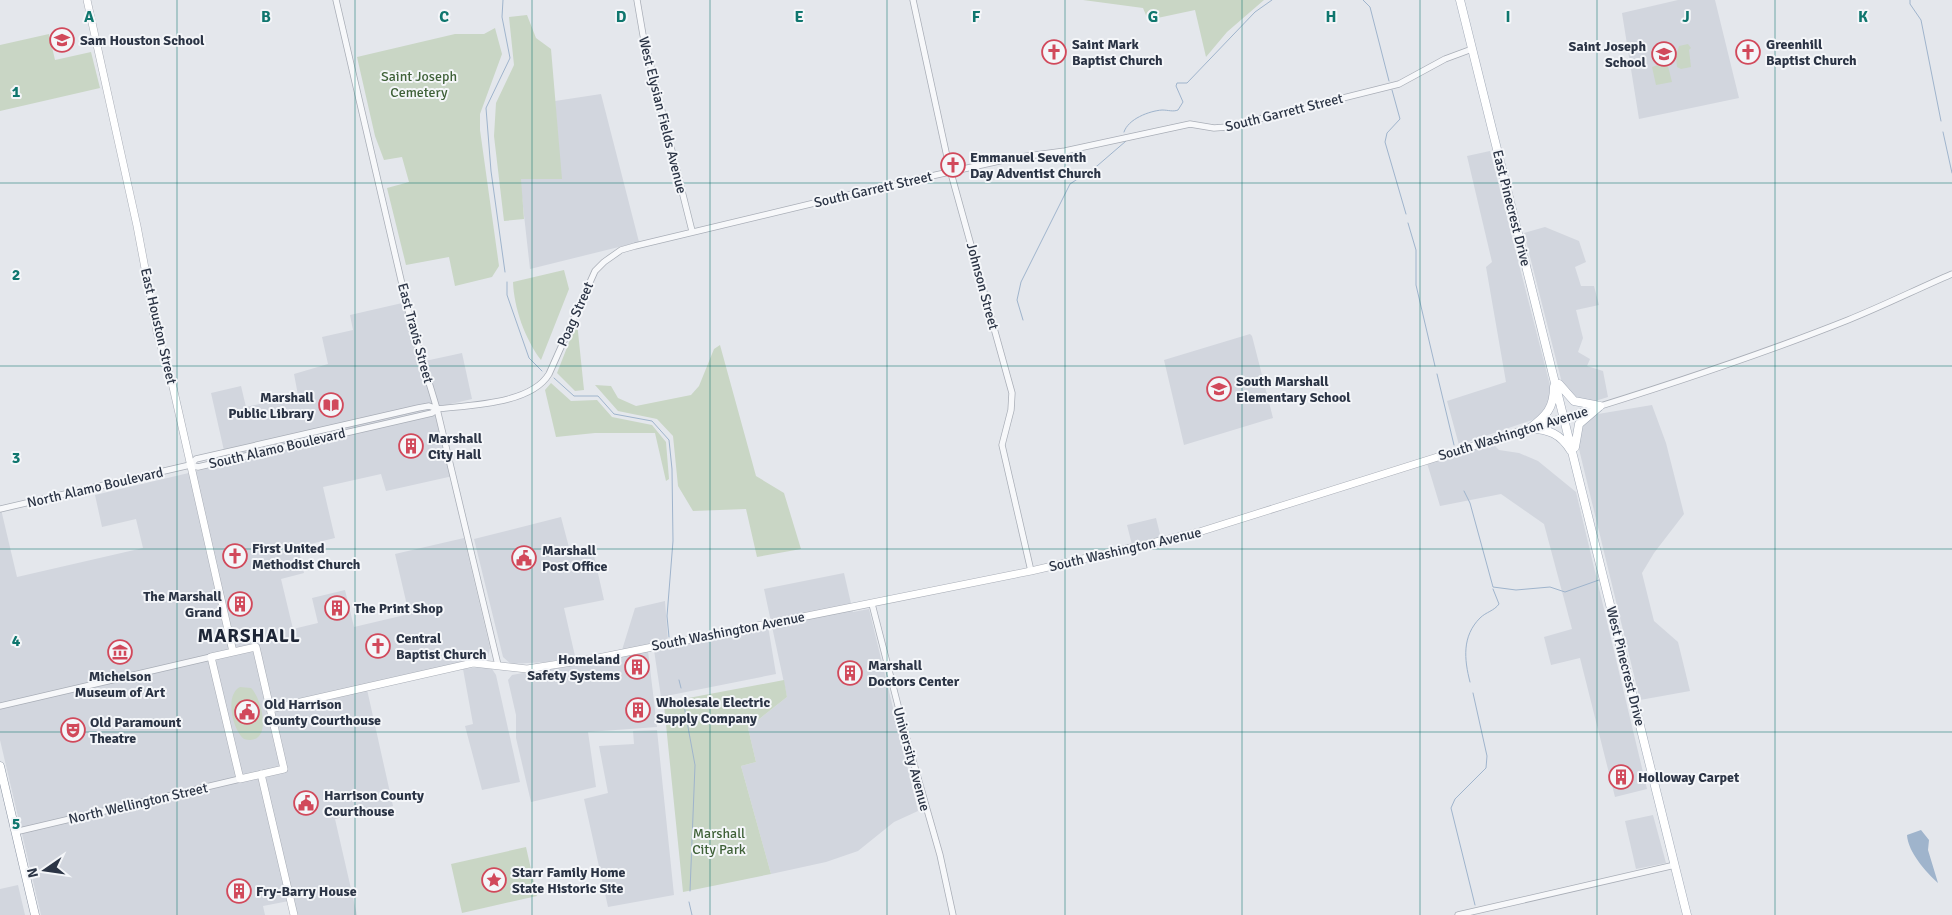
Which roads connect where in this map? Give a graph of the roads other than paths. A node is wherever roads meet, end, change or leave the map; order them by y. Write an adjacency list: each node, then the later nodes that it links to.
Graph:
1 (87, 0): 18 (main road, East Houston Street)
2 (336, 0): 14 (street, East Travis Street)
3 (636, 0): 8 (street, West Elysian Fields Avenue)
4 (913, 0): 7 (street, Johnson Street)
5 (1460, 0): 6 (main road, East Pinecrest Drive)
6 (1472, 49): 7 (street, South Garrett Street); 11 (main road, East Pinecrest Drive)
7 (951, 171): 8 (street, South Garrett Street); 20 (street, Johnson Street)
8 (692, 230): 9 (street, South Garrett Street)
9 (621, 250): 12 (street, Poag Street)
10 (1952, 274): 13 (street, South Washington Avenue)
11 (1555, 378): 13 (main road); 15 (main road, East Pinecrest Drive); 16 (main road)
12 (540, 386): 14 (street, South Alamo Boulevard)
13 (1600, 406): 15 (street, South Washington Avenue); 17 (main road)
14 (438, 409): 18 (street, South Alamo Boulevard); 24 (street, East Travis Street)
15 (1565, 417): 16 (main road, South Washington Avenue); 17 (main road, West Pinecrest Drive)
16 (1530, 428): 17 (main road); 20 (main road, South Washington Avenue)
17 (1575, 457): 31 (main road, West Pinecrest Drive)
18 (190, 465): 19 (street, North Alamo Boulevard); 22 (main road, East Houston Street)
19 (0, 509)
20 (1030, 571): 21 (main road, South Washington Avenue)
21 (872, 604): 24 (main road, South Washington Avenue); 34 (street, University Avenue)
22 (233, 652): 23 (main road); 26 (main road)
23 (211, 657): 25 (street); 29 (main road)
24 (498, 665): 26 (main road, South Washington Avenue)
25 (0, 706)
26 (270, 708): 28 (main road, North Wellington Street)
27 (1, 769): 30 (main road)
28 (261, 774): 29 (main road, North Wellington Street); 33 (main road)
29 (240, 779): 30 (street, North Wellington Street)
30 (15, 832): 32 (main road)
31 (1675, 865): 35 (street); 36 (main road, West Pinecrest Drive)
32 (35, 915)
33 (294, 915)
34 (953, 915)
35 (1458, 915)
36 (1687, 915)

